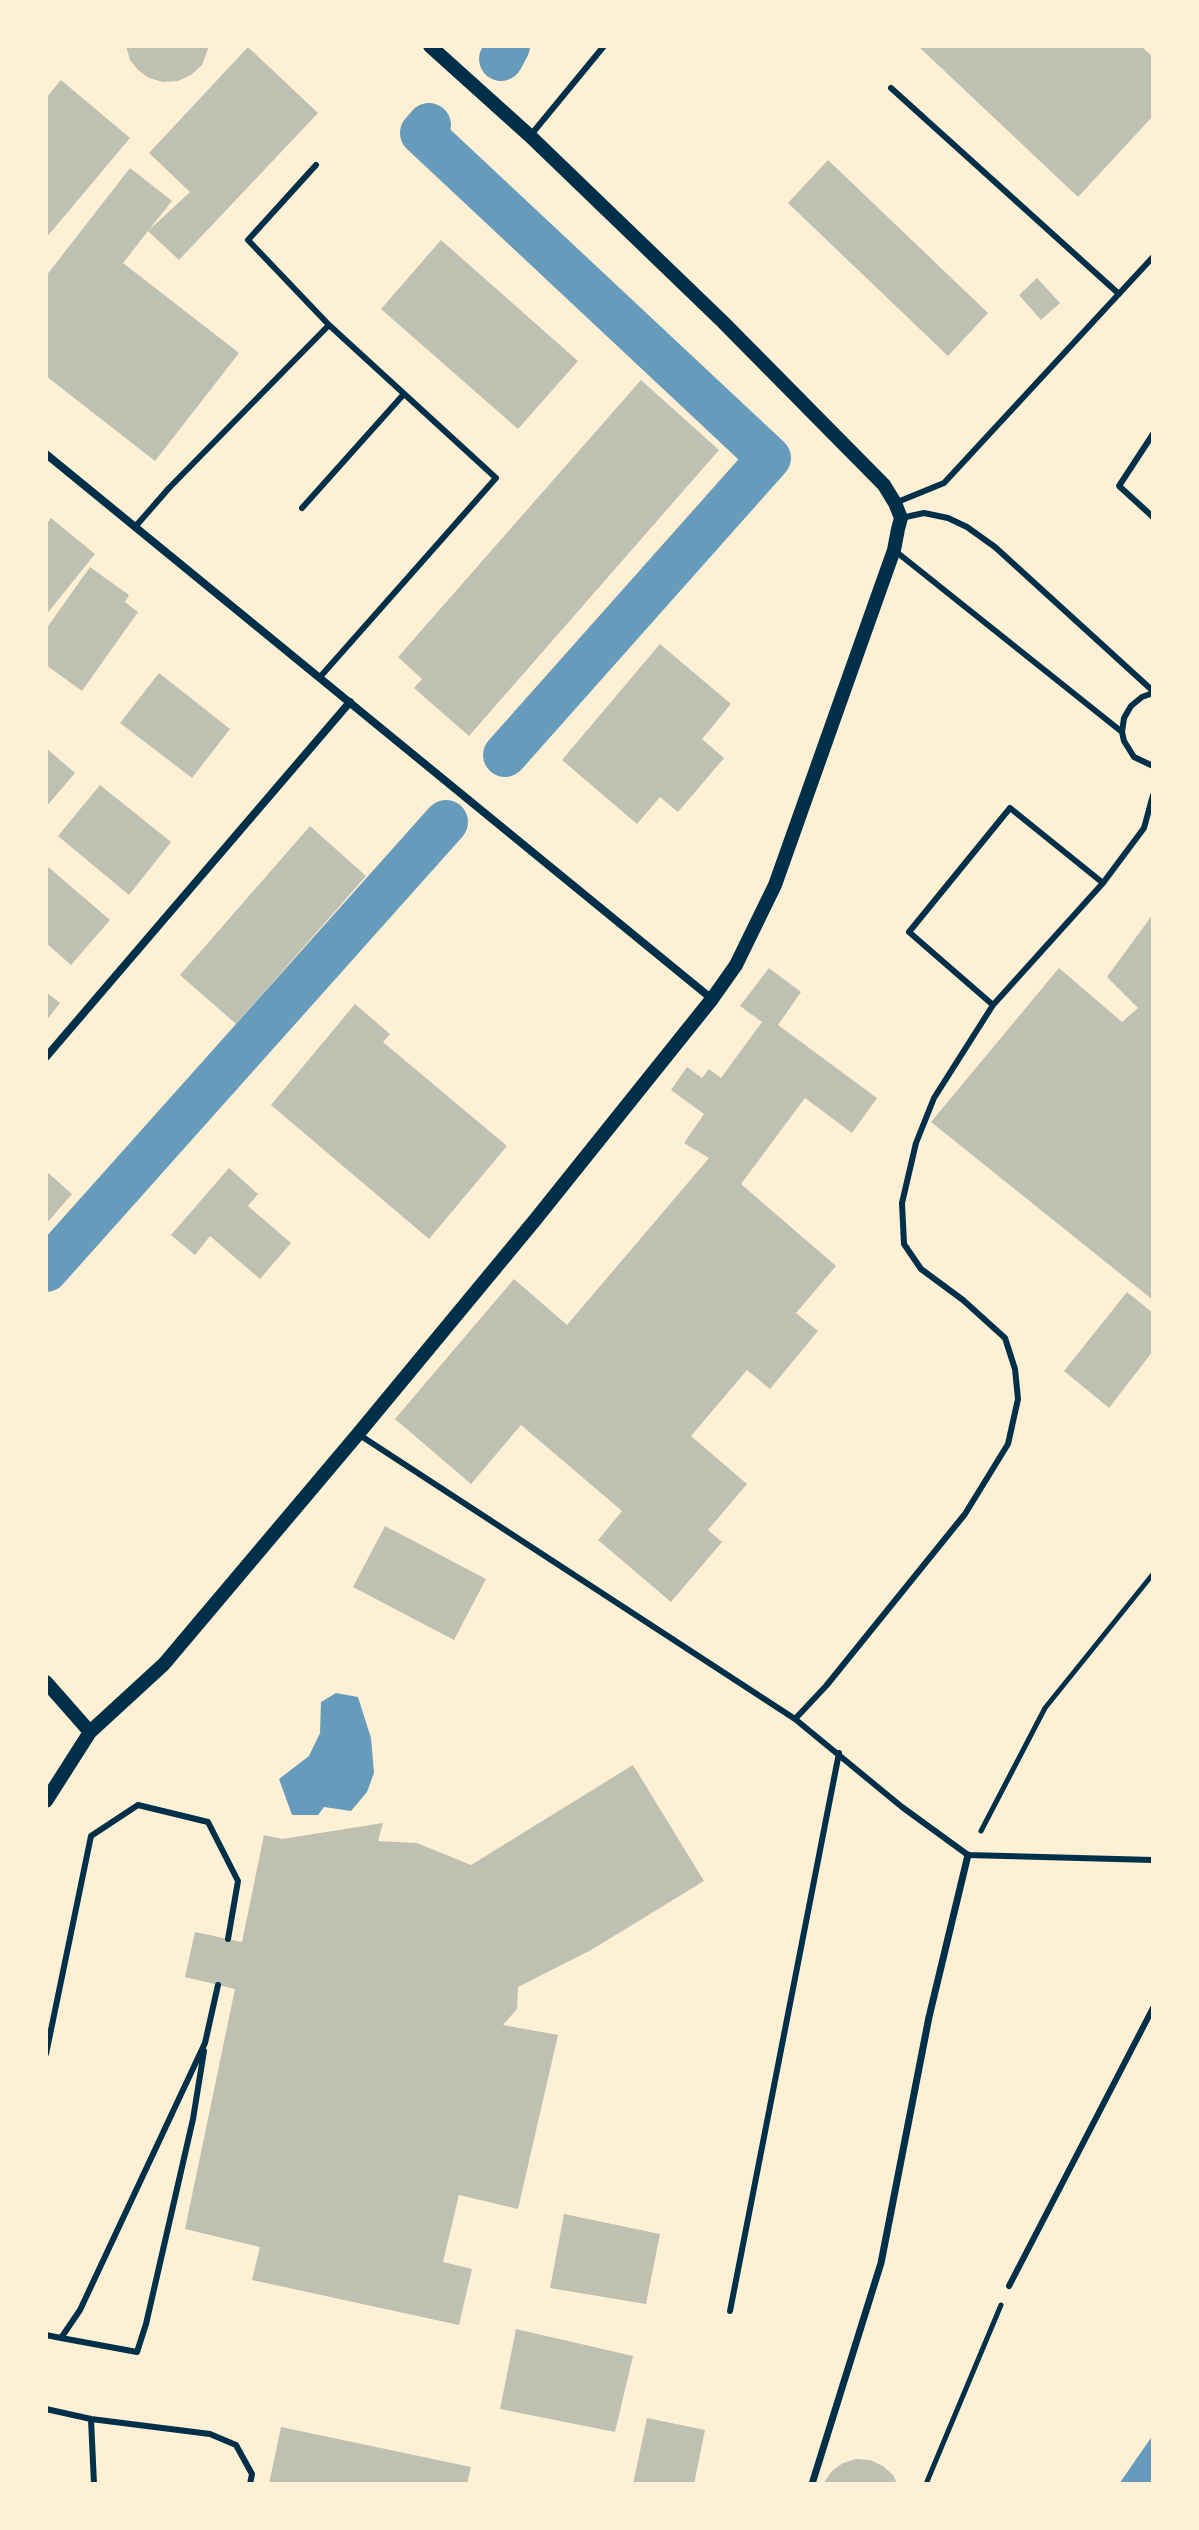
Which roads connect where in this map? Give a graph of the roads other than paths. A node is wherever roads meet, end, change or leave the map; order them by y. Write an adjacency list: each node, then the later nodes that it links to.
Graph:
1 (430, 46): 4 (street)
2 (604, 46): 4 (lane)
3 (891, 88): 7 (lane)
4 (530, 136): 12 (street)
5 (316, 165): 8 (lane)
6 (1153, 257): 7 (lane)
7 (1119, 294): 12 (lane)
8 (329, 325): 9 (lane); 16 (lane)
9 (403, 395): 13 (lane); 18 (lane)
10 (1153, 434): 14 (lane)
11 (46, 454): 16 (street)
12 (895, 503): 15 (street)
13 (302, 508)
14 (1153, 517)
15 (901, 518): 17 (street); 19 (lane)
16 (135, 527): 18 (street)
17 (894, 550): 21 (lane); 25 (street)
18 (320, 677): 20 (street)
19 (1153, 692): 21 (lane)
20 (350, 702): 25 (street); 27 (street)
21 (1122, 732): 22 (lane)
22 (1153, 766)
23 (1153, 795): 24 (lane)
24 (1103, 883): 26 (lane); 26 (lane)
25 (712, 999): 28 (street)
26 (993, 1005): 30 (lane)
27 (46, 1057)
28 (358, 1434): 30 (lane); 31 (street)
29 (46, 1682): 31 (street)
30 (795, 1719): 32 (lane)
31 (90, 1732): 33 (street)
32 (839, 1753): 34 (lane); 42 (lane)
33 (46, 1801)
34 (968, 1855): 35 (lane); 49 (street)
35 (1153, 1860)
36 (228, 1939): 40 (lane)
37 (218, 1985): 39 (lane)
38 (1153, 2008): 41 (lane)
39 (205, 2043): 44 (lane); 44 (lane)
40 (46, 2054)
41 (1009, 2286)
42 (730, 2311)
43 (46, 2335): 44 (lane)
44 (61, 2338)
45 (46, 2409): 46 (lane)
46 (91, 2419): 47 (lane); 48 (lane)
47 (94, 2484)
48 (250, 2484)
49 (812, 2484)

